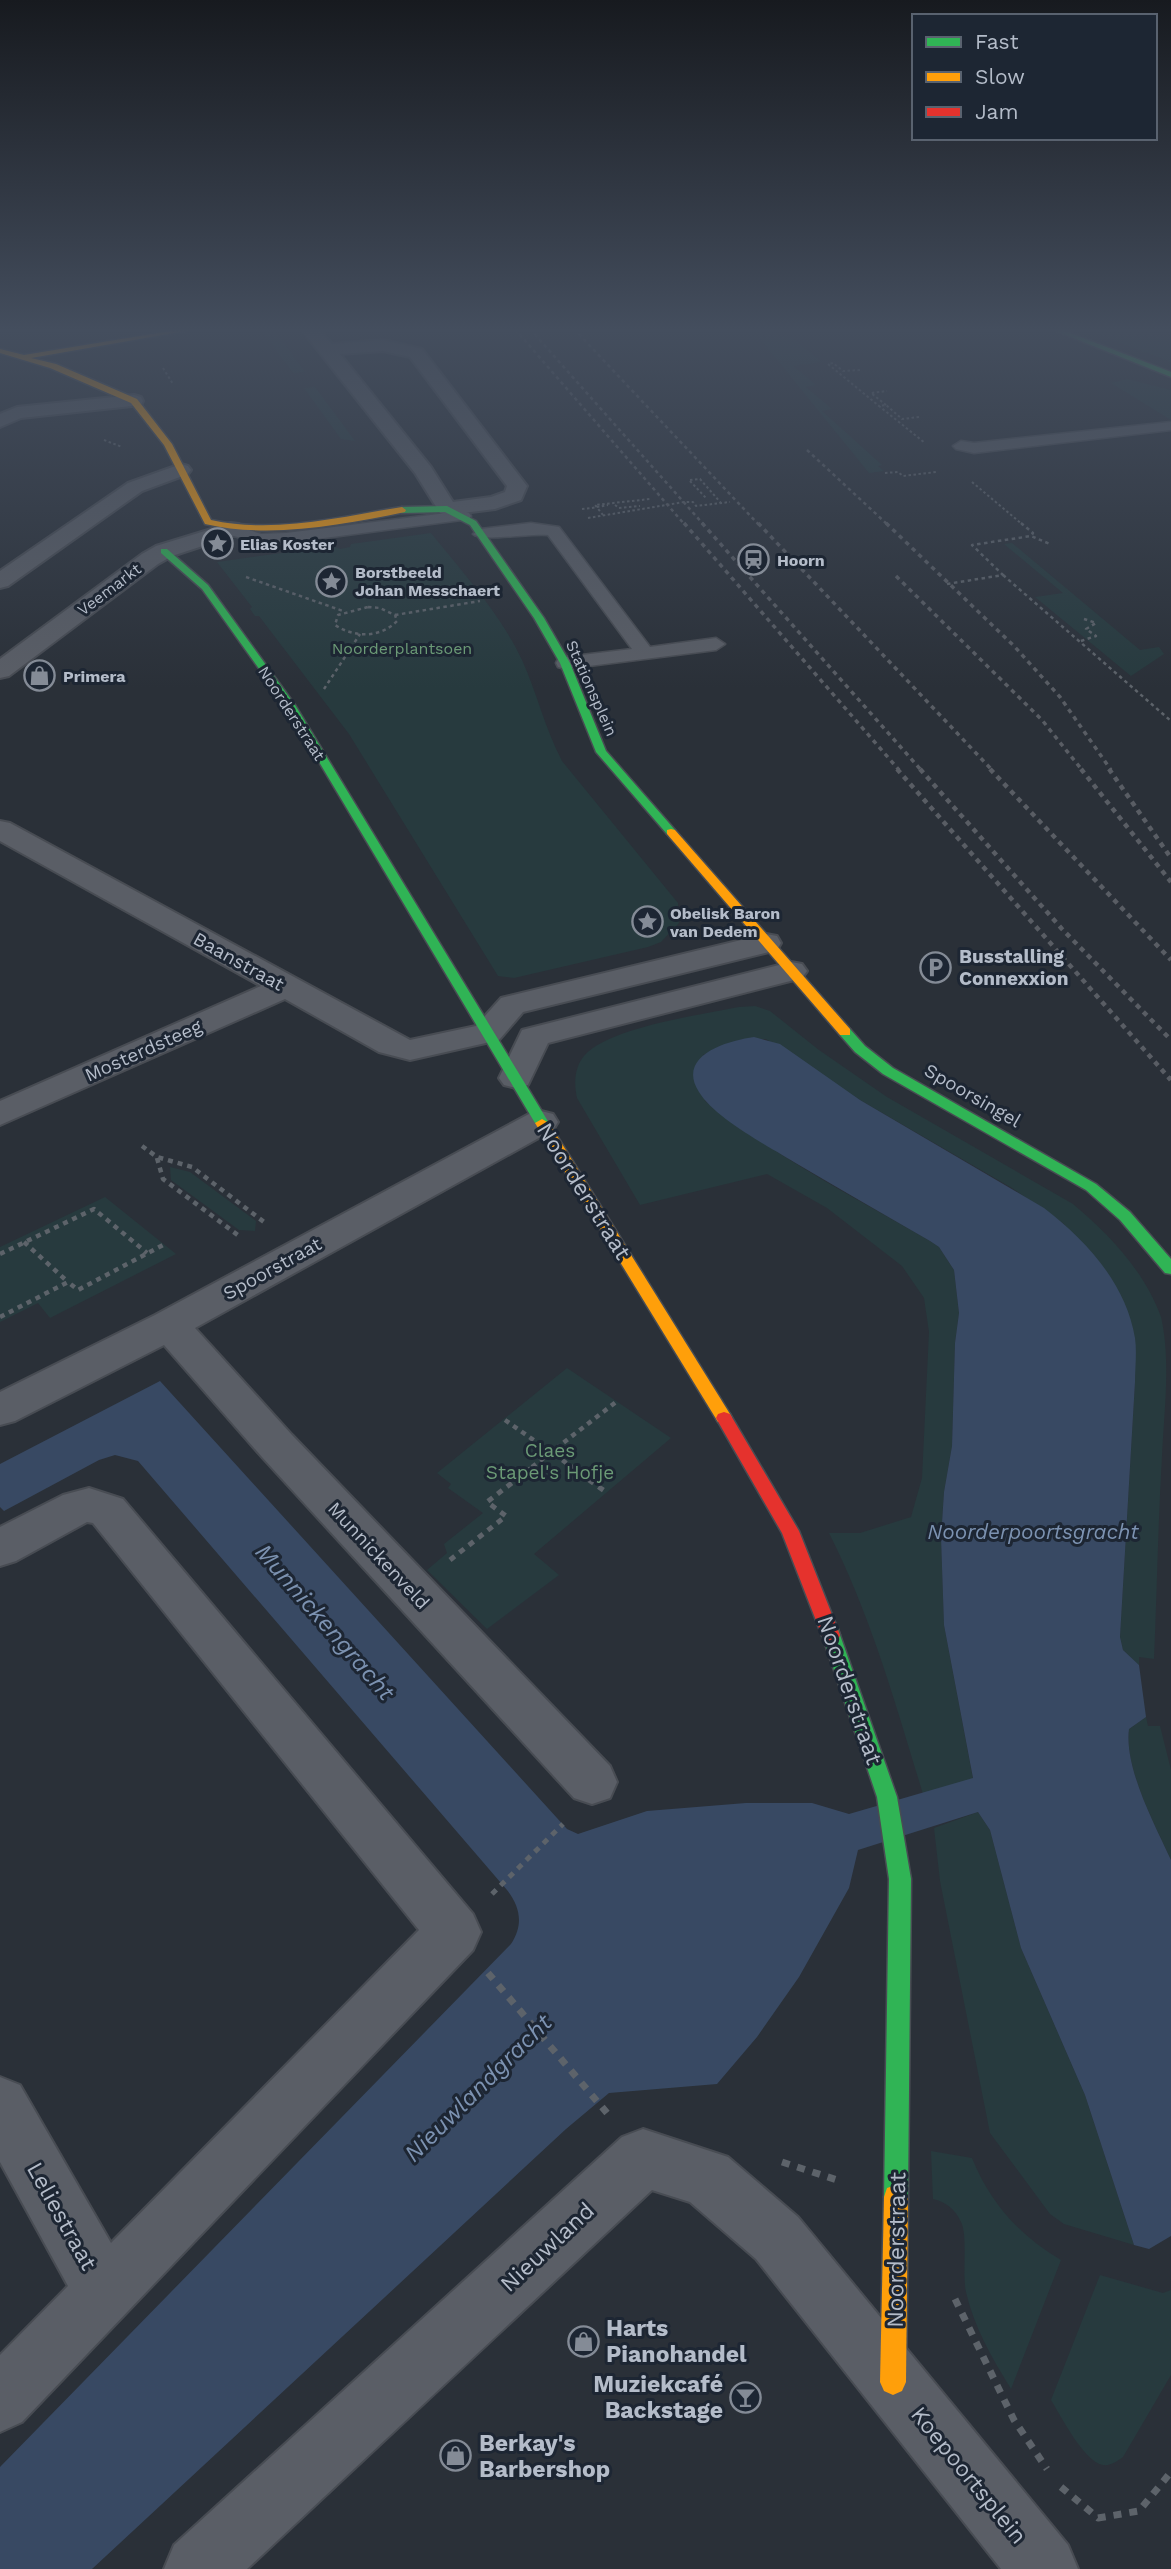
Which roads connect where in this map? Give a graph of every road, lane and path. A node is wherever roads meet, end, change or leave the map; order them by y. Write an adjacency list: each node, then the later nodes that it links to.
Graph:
1 (168, 449): 4 (street)
2 (408, 449): 18 (street)
3 (489, 449): 18 (street)
4 (181, 470): 21 (street); 27 (street)
5 (933, 471): 7 (path)
6 (940, 471): 9 (path)
7 (910, 474)
8 (689, 475): 11 (path)
9 (886, 475)
10 (970, 475): 23 (path)
11 (693, 480): 12 (path); 14 (path)
12 (706, 498)
13 (730, 502): 14 (path)
14 (721, 503): 19 (path)
15 (640, 505): 16 (path)
16 (628, 507): 17 (path, bridge); 19 (path)
17 (587, 508)
18 (455, 512): 21 (lane); 22 (street, Stationsplein)
19 (603, 516): 20 (path)
20 (583, 518)
21 (231, 529): 25 (street, Veemarkt)
22 (481, 534): 35 (lane); 36 (street, Stationsplein)
23 (1031, 536): 24 (path); 26 (path)
24 (1050, 544)
25 (172, 556): 30 (path); 37 (street, Veemarkt); 43 (street, Noorderstraat)
26 (1003, 575): 28 (path); 33 (path)
27 (0, 581)
28 (947, 584)
29 (492, 599): 31 (path)
30 (344, 612): 31 (path); 31 (path)
31 (395, 615)
32 (1084, 619): 33 (path)
33 (1081, 641): 38 (path)
34 (716, 644): 35 (lane)
35 (645, 653): 36 (lane)
36 (565, 663): 40 (street, Stationsplein)
37 (0, 671)
38 (1171, 721)
39 (0, 829): 42 (street, Baanstraat)
40 (766, 943): 41 (street, Spoorsingel); 43 (street)
41 (791, 971): 44 (street); 54 (street, Spoorsingel)
42 (286, 987): 43 (street, Baanstraat); 45 (street, Mosterdsteeg)
43 (487, 1034): 44 (street, Noorderstraat)
44 (516, 1078): 46 (street, Noorderstraat)
45 (0, 1114)
46 (541, 1122): 51 (street, Spoorstraat); 71 (street, Noorderstraat)
47 (142, 1146): 48 (path)
48 (157, 1157): 51 (path); 51 (path)
49 (24, 1242): 52 (path); 53 (path); 55 (path)
50 (166, 1244): 52 (path)
51 (275, 1246): 57 (street, Spoorstraat)
52 (147, 1253): 55 (path)
53 (0, 1254)
54 (1171, 1269)
55 (68, 1282): 56 (path)
56 (0, 1317)
57 (169, 1325): 59 (street, Spoorstraat); 64 (street, Munnickenveld)
58 (616, 1402): 61 (path)
59 (0, 1410)
60 (505, 1420): 61 (path)
61 (551, 1453): 62 (path); 64 (path)
62 (606, 1492)
63 (0, 1548): 67 (street)
64 (410, 1588): 65 (street, Munnickenveld)
65 (592, 1782)
66 (564, 1823): 67 (path)
67 (473, 1934): 69 (path); 70 (street)
68 (0, 2105): 70 (street, Leliestraat)
69 (603, 2108)
70 (104, 2290): 72 (street)
71 (893, 2382): 73 (street, Nieuwland); 74 (street, Koepoortsplein)
72 (0, 2400)
73 (198, 2569)
74 (1044, 2569)

